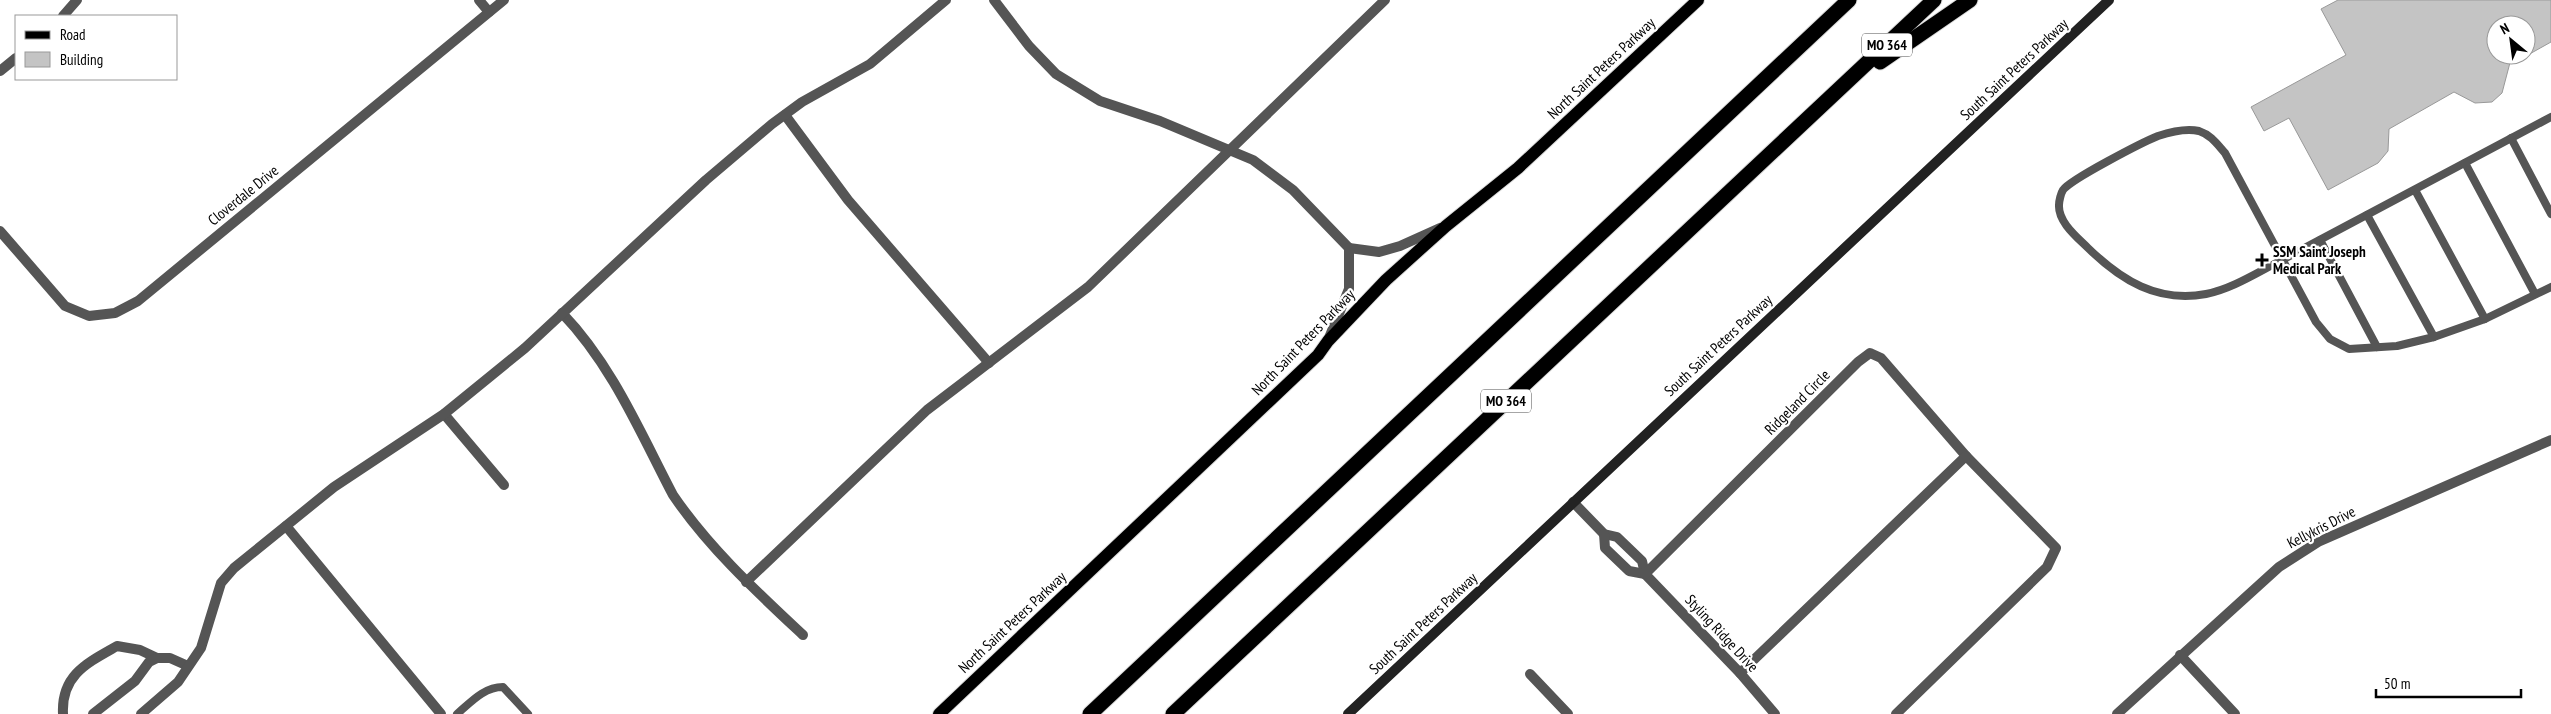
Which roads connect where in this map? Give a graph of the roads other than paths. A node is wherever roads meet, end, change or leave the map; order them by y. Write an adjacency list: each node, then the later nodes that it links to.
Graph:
1 (77, 0): 13 (street)
2 (479, 0): 12 (street)
3 (504, 0): 12 (street, Cloverdale Drive)
4 (946, 0): 17 (street)
5 (994, 0): 20 (street)
6 (1385, 0): 20 (street)
7 (1698, 0): 25 (main road, North Saint Peters Parkway)
8 (1849, 0): 60 (highway)
9 (1934, 0): 16 (highway, MO 364)
10 (1970, 0): 16 (highway)
11 (2109, 0): 42 (main road, South Saint Peters Parkway)
12 (489, 12): 26 (street, Cloverdale Drive)
13 (64, 15)
14 (15, 59): 15 (street)
15 (0, 71)
16 (1839, 90): 61 (highway, MO 364)
17 (785, 115): 32 (street); 37 (street)
18 (2551, 117): 19 (lane)
19 (2511, 138): 21 (lane); 23 (lane)
20 (1231, 151): 28 (street); 37 (street)
21 (2465, 163): 22 (lane); 31 (lane)
22 (2415, 190): 24 (lane); 33 (lane)
23 (2551, 214)
24 (2367, 215): 27 (lane); 34 (lane)
25 (1446, 226): 28 (street); 35 (main road, North Saint Peters Parkway)
26 (0, 231)
27 (2320, 240): 29 (lane); 36 (lane)
28 (1349, 248): 35 (street)
29 (2282, 260): 29 (lane); 36 (lane)
30 (2551, 287): 31 (lane)
31 (2536, 294): 33 (lane)
32 (562, 313): 38 (street); 46 (street)
33 (2485, 319): 34 (lane)
34 (2434, 337): 36 (lane)
35 (1328, 341): 59 (main road, North Saint Peters Parkway)
36 (2377, 347)
37 (989, 362): 46 (street)
38 (444, 414): 41 (street); 43 (street)
39 (2551, 440): 48 (street, Kellykris Drive)
40 (1966, 456): 45 (street, Ridgeland Circle); 51 (street); 65 (street, Ridgeland Circle)
41 (504, 485)
42 (1573, 502): 44 (street, Styling Ridge Drive); 62 (main road, South Saint Peters Parkway)
43 (286, 526): 50 (street); 56 (street)
44 (1604, 534): 45 (street, Styling Ridge Drive); 45 (street, Styling Ridge Drive)
45 (1645, 574): 51 (street, Styling Ridge Drive)
46 (746, 582): 47 (street)
47 (802, 635)
48 (2180, 655): 66 (street, Kellykris Drive); 67 (street)
49 (157, 658): 50 (street); 53 (street); 54 (street)
50 (188, 666): 55 (street)
51 (1740, 673): 64 (street, Styling Ridge Drive)
52 (1530, 674): 63 (street)
53 (63, 714)
54 (93, 714)
55 (141, 714)
56 (440, 714)
57 (457, 714): 58 (lane)
58 (528, 714)
59 (939, 714)
60 (1090, 714)
61 (1173, 714)
62 (1348, 714)
63 (1568, 714)
64 (1775, 714)
65 (1896, 714)
66 (2117, 714)
67 (2235, 714)

